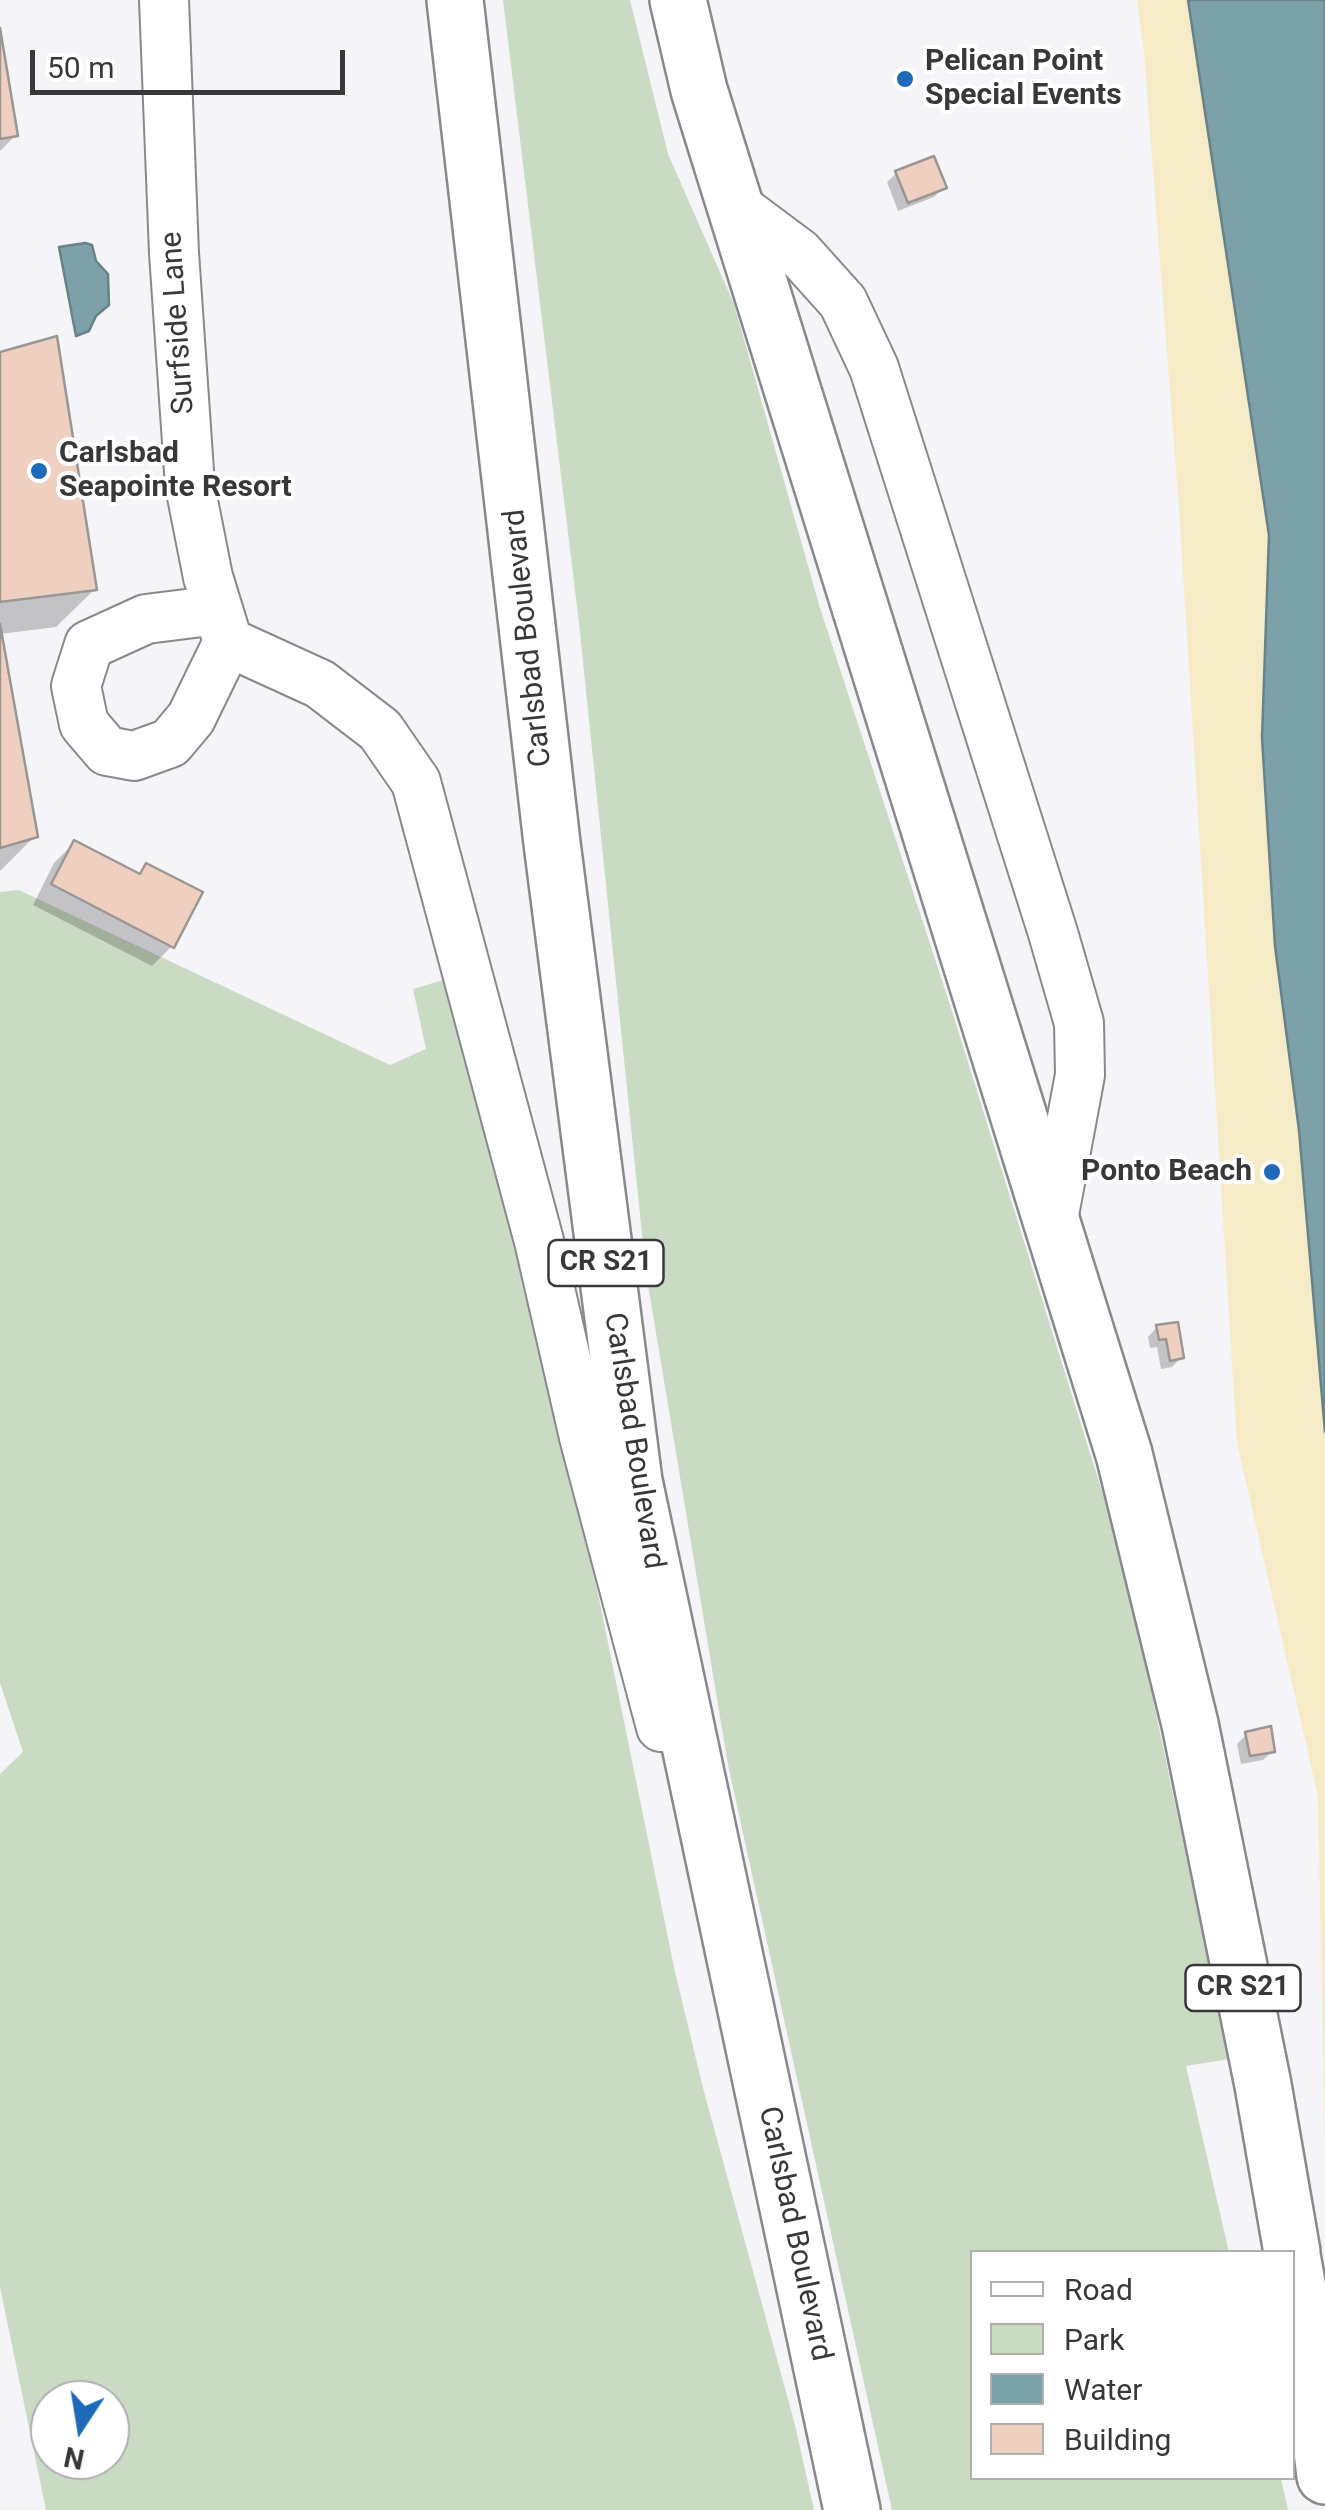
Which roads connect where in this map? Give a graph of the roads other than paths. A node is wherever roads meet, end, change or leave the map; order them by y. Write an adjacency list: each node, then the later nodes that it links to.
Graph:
1 (164, 0): 6 (street, Surfside Lane)
2 (454, 0): 6 (main road, Carlsbad Boulevard / CR S21)
3 (678, 0): 4 (main road, CR S21)
4 (736, 206): 5 (main road, CR S21); 5 (street)
5 (1052, 1225): 7 (main road, CR S21)
6 (783, 2179): 10 (main road, Carlsbad Boulevard / CR S21)
7 (1291, 2250)
8 (1295, 2271): 9 (main road, CR S21)
9 (1325, 2476)
10 (852, 2510)

